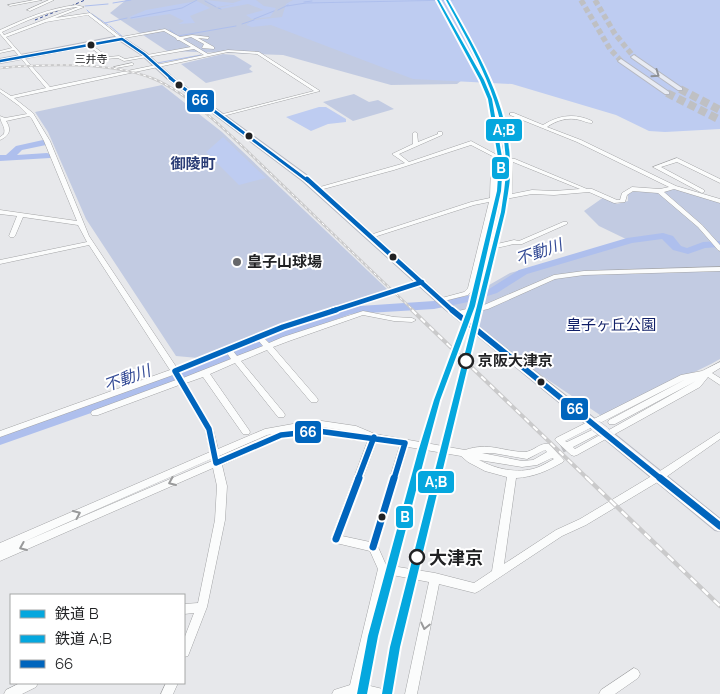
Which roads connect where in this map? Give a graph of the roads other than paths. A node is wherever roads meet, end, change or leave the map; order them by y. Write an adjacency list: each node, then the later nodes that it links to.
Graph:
1 (52, 0): 5 (street)
2 (40, 1): 4 (street)
3 (66, 2): 6 (street); 7 (street)
4 (10, 5)
5 (29, 10)
6 (45, 21): 7 (street); 9 (street)
7 (2, 34): 15 (street)
8 (192, 36): 10 (street); 11 (street); 13 (street)
9 (120, 38): 11 (street); 12 (main road); 20 (main road)
10 (208, 38)
11 (178, 39): 14 (street)
12 (88, 44): 18 (main road); 20 (street)
13 (205, 45)
14 (194, 48): 17 (street); 20 (street)
15 (15, 49): 16 (street); 18 (street)
16 (0, 52)
17 (206, 55): 20 (street); 35 (street)
18 (21, 57): 21 (main road); 28 (street)
19 (634, 57): 29 (highway, one-way to 29)
20 (151, 59): 23 (street); 25 (street); 35 (main road)
21 (0, 61)
22 (621, 61): 31 (highway)
23 (128, 64): 24 (street); 25 (street)
24 (116, 67)
25 (136, 70): 27 (street)
26 (103, 71): 27 (street)
27 (107, 76): 28 (street)
28 (48, 88): 32 (street)
29 (680, 89)
30 (0, 90): 32 (street)
31 (666, 93)
32 (11, 97): 33 (street)
33 (31, 114): 36 (street); 59 (street)
34 (512, 114): 38 (street)
35 (220, 116): 49 (main road)
36 (2, 119): 42 (street)
37 (590, 122): 38 (street)
38 (544, 126): 48 (street)
39 (495, 132): 44 (street)
40 (415, 133): 43 (street)
41 (440, 133): 43 (street)
42 (0, 138)
43 (416, 145): 46 (street)
44 (502, 159): 45 (street); 46 (street); 55 (street)
45 (510, 160): 50 (street); 53 (street)
46 (407, 162): 49 (street)
47 (720, 181): 52 (street)
48 (674, 187): 51 (street); 52 (street)
49 (316, 189): 62 (main road)
50 (587, 190): 51 (street); 53 (street)
51 (660, 191): 64 (street)
52 (698, 191): 54 (street); 56 (street)
53 (509, 196): 55 (street)
54 (720, 196)
55 (494, 198): 62 (street); 65 (street)
56 (720, 200)
57 (0, 212): 58 (street)
58 (21, 214): 59 (street); 61 (street)
59 (79, 223): 63 (street)
60 (565, 223): 65 (street)
61 (12, 236)
62 (369, 237): 68 (main road)
63 (91, 243): 66 (street); 81 (street)
64 (719, 248)
65 (481, 250): 69 (street)
66 (0, 262)
67 (720, 269): 72 (street)
68 (422, 282): 69 (main road); 70 (street)
69 (443, 302): 72 (main road)
70 (353, 304): 71 (street); 73 (street)
71 (360, 314): 74 (street); 75 (street)
72 (457, 314): 92 (main road)
73 (306, 319): 75 (street); 76 (street)
74 (412, 320)
75 (314, 328): 77 (street)
76 (259, 337): 77 (street); 78 (street)
77 (268, 346): 79 (street); 87 (street)
78 (228, 350): 79 (street); 81 (street)
79 (236, 360): 82 (street); 90 (street)
80 (720, 365): 83 (street)
81 (176, 373): 84 (street); 86 (street)
82 (205, 373): 84 (street); 93 (street)
83 (706, 373): 85 (street); 91 (street); 92 (street); 92 (street)
84 (182, 382): 88 (street); 101 (street)
85 (720, 382)
86 (108, 396): 88 (street); 94 (street)
87 (314, 400)
88 (113, 407): 89 (street)
89 (95, 413)
90 (281, 415)
91 (612, 422)
92 (599, 429): 98 (street); 103 (main road)
93 (246, 432)
94 (0, 434)
95 (719, 436): 103 (street)
96 (374, 437): 97 (street); 101 (street); 105 (street)
97 (405, 443): 99 (street); 105 (street)
98 (570, 445)
99 (464, 454): 100 (street); 102 (street); 102 (street)
100 (551, 454)
101 (215, 458): 106 (street, one-way to 101); 107 (street, one-way to 107); 111 (street)
102 (512, 473): 109 (street)
103 (658, 476): 104 (main road); 109 (street)
104 (720, 526)
105 (373, 547): 108 (street)
106 (0, 548)
107 (0, 557)
108 (383, 569): 110 (street); 116 (street)
109 (497, 574): 110 (street)
110 (435, 578): 120 (street, one-way to 120)
111 (202, 607): 112 (street); 113 (street)
112 (185, 609)
113 (185, 650)
114 (634, 674): 121 (street)
115 (30, 684): 117 (street)
116 (354, 691): 118 (street); 119 (street)
117 (10, 694)
118 (338, 694)
119 (383, 694)
120 (411, 694)
121 (606, 694)

